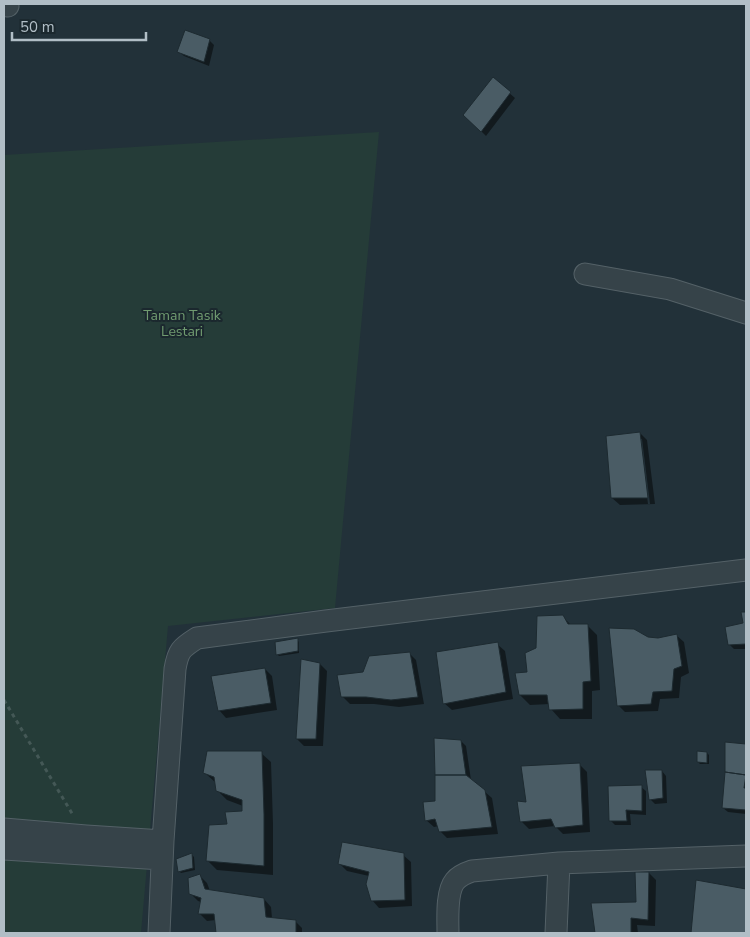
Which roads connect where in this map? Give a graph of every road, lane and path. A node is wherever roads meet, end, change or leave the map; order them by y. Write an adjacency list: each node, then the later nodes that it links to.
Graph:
1 (585, 274): 2 (street)
2 (746, 313)
3 (746, 570): 8 (street)
4 (4, 700): 6 (path)
5 (4, 829): 6 (street)
6 (86, 836): 8 (street)
7 (4, 849): 8 (street)
8 (163, 850): 11 (street)
9 (746, 856): 10 (street)
10 (559, 863): 12 (street); 13 (street)
11 (159, 933)
12 (448, 933)
13 (556, 933)

